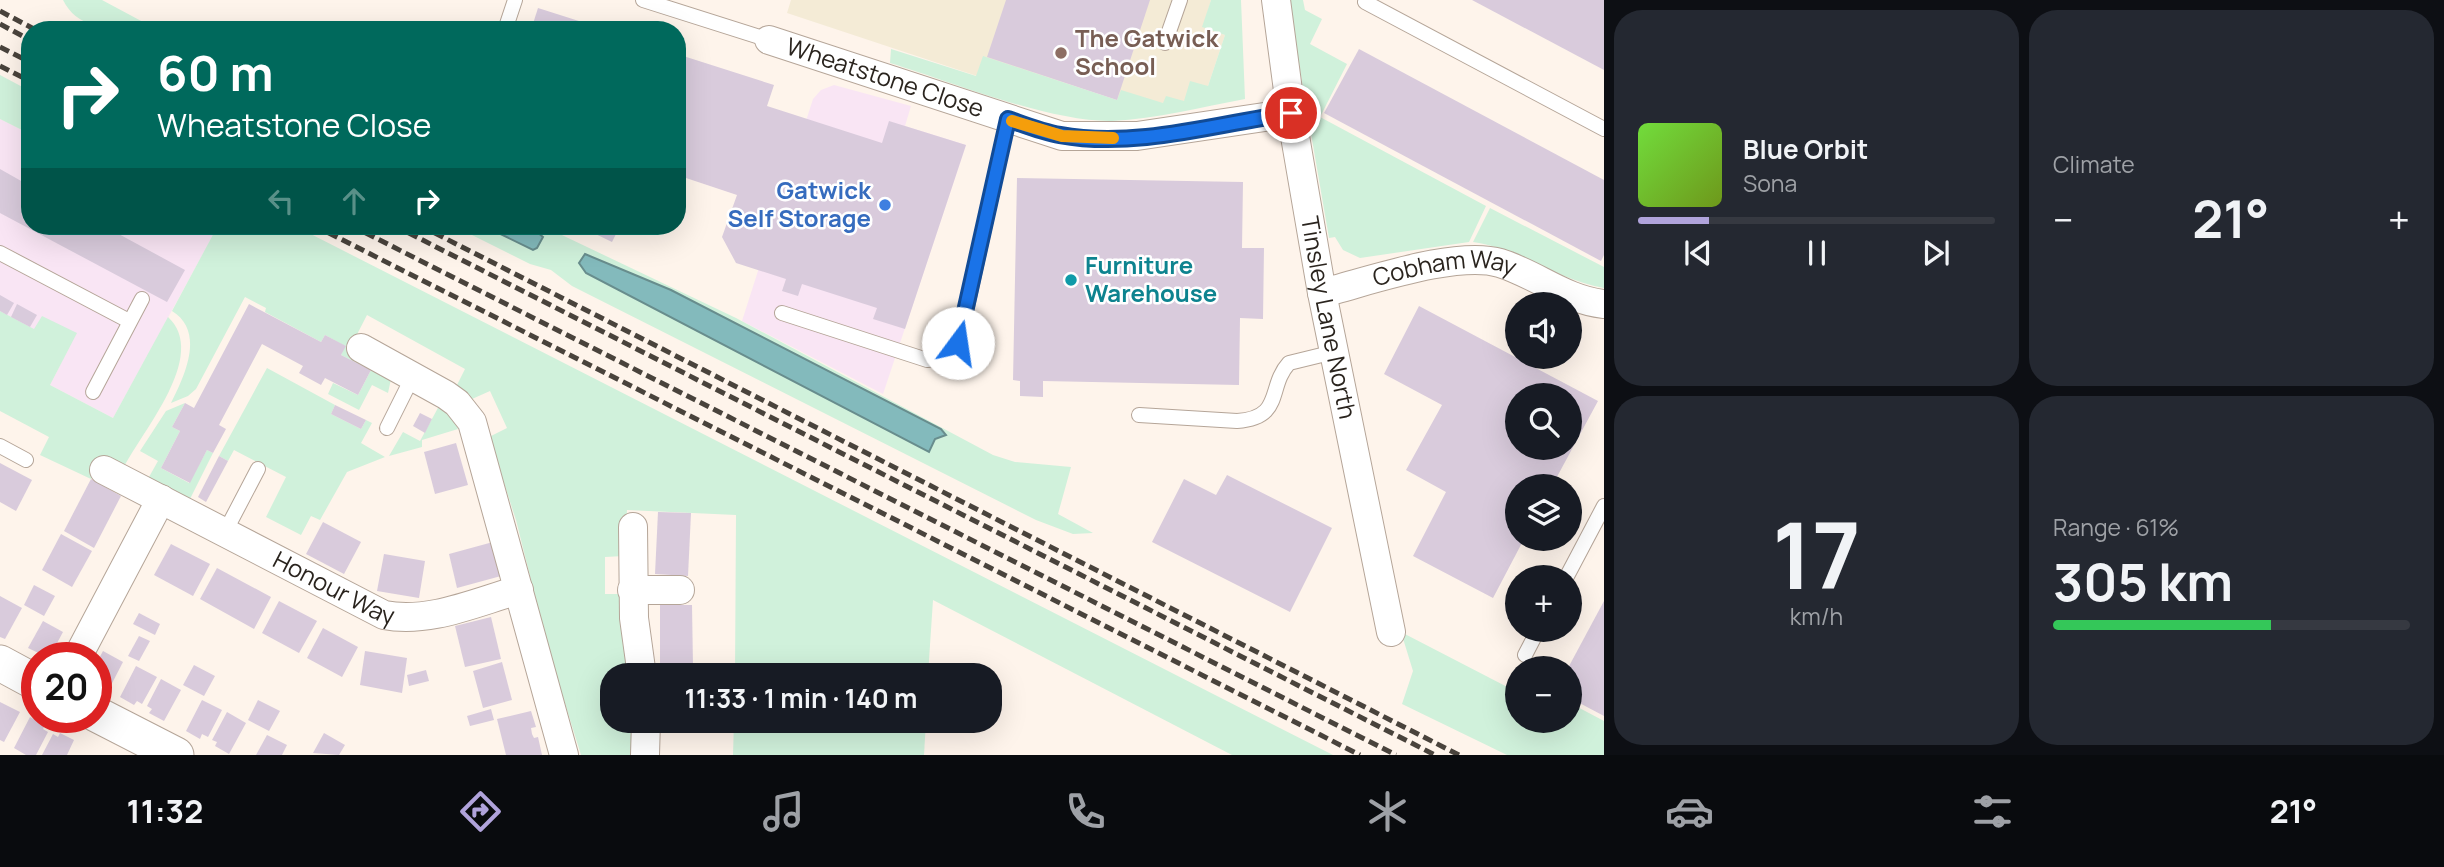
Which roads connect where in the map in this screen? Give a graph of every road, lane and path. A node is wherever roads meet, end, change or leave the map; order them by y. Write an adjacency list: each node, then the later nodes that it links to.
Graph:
1 (515, 0): 6 (lane)
2 (643, 0): 7 (lane)
3 (1180, 0): 8 (lane)
4 (1276, 0): 9 (street, Tinsley Lane North)
5 (1365, 2): 11 (lane)
6 (508, 21)
7 (769, 40): 10 (street, Wheatstone Close)
8 (1165, 43)
9 (1291, 113): 10 (street, Wheatstone Close); 13 (street, Tinsley Lane North)
10 (1008, 119): 16 (lane)
11 (1604, 129)
12 (0, 253): 17 (lane)
13 (1322, 293): 15 (street, Cobham Way); 19 (street, Tinsley Lane North)
14 (142, 299): 17 (lane)
15 (1604, 304)
16 (782, 313)
17 (130, 321): 21 (lane)
18 (361, 348): 20 (street)
19 (1334, 352): 22 (lane); 36 (street, Tinsley Lane North)
20 (413, 376): 23 (lane); 33 (street)
21 (93, 392)
22 (1139, 415)
23 (387, 428)
24 (0, 446): 25 (lane)
25 (26, 460)
26 (258, 469): 31 (lane)
27 (104, 470): 28 (street, Honour Way)
28 (161, 499): 31 (street, Honour Way); 37 (street)
29 (1604, 506): 32 (lane)
30 (632, 527): 34 (street)
31 (225, 532): 33 (street, Honour Way)
32 (1573, 565)
33 (519, 590): 46 (street)
34 (632, 590): 35 (street); 41 (street)
35 (680, 590)
36 (1391, 632)
37 (85, 642)
38 (1532, 642): 39 (lane)
39 (1525, 655)
40 (0, 663): 42 (street)
41 (640, 663)
42 (21, 674)
43 (112, 724): 45 (street)
44 (646, 733): 47 (street)
45 (154, 750)
46 (564, 755)
47 (645, 755)

